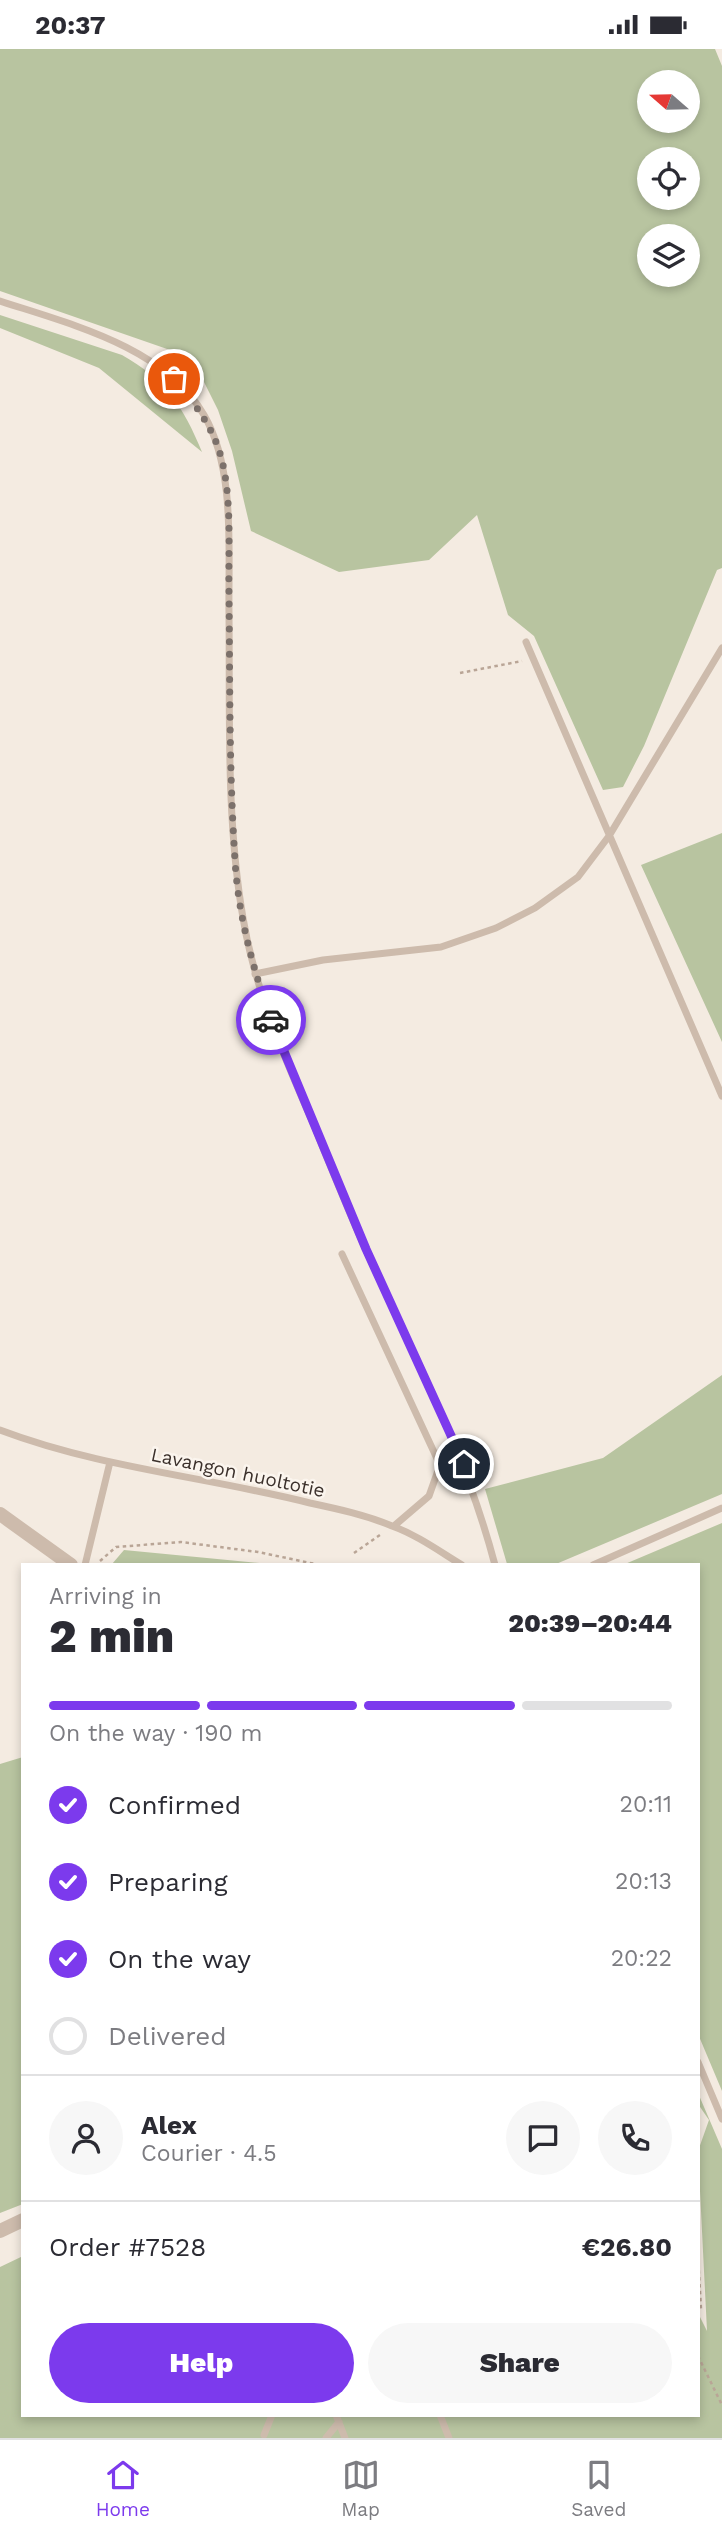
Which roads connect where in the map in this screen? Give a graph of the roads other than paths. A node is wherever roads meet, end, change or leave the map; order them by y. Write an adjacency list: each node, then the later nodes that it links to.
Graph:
1 (0, 301): 5 (lane)
2 (526, 642): 4 (lane)
3 (722, 648): 4 (lane)
4 (609, 836): 5 (lane); 6 (lane)
5 (255, 974): 16 (lane)
6 (722, 1096)
7 (342, 1254): 12 (lane)
8 (0, 1430): 9 (lane, Lavangon huoltotie)
9 (110, 1462): 12 (lane, Lavangon huoltotie); 14 (lane)
10 (722, 1509): 17 (lane)
11 (0, 1514): 13 (street)
12 (394, 1526): 15 (lane, Lavangon huoltotie)
13 (68, 1563)
14 (85, 1563)
15 (459, 1563)
16 (494, 1563)
17 (598, 1563)
18 (700, 2067): 19 (lane)
19 (722, 2119)
20 (21, 2221): 21 (street)
21 (0, 2231)
22 (271, 2417): 25 (lane)
23 (441, 2417): 28 (lane)
24 (337, 2418): 26 (lane); 27 (lane)
25 (264, 2435)
26 (326, 2438)
27 (345, 2438)
28 (449, 2438)

